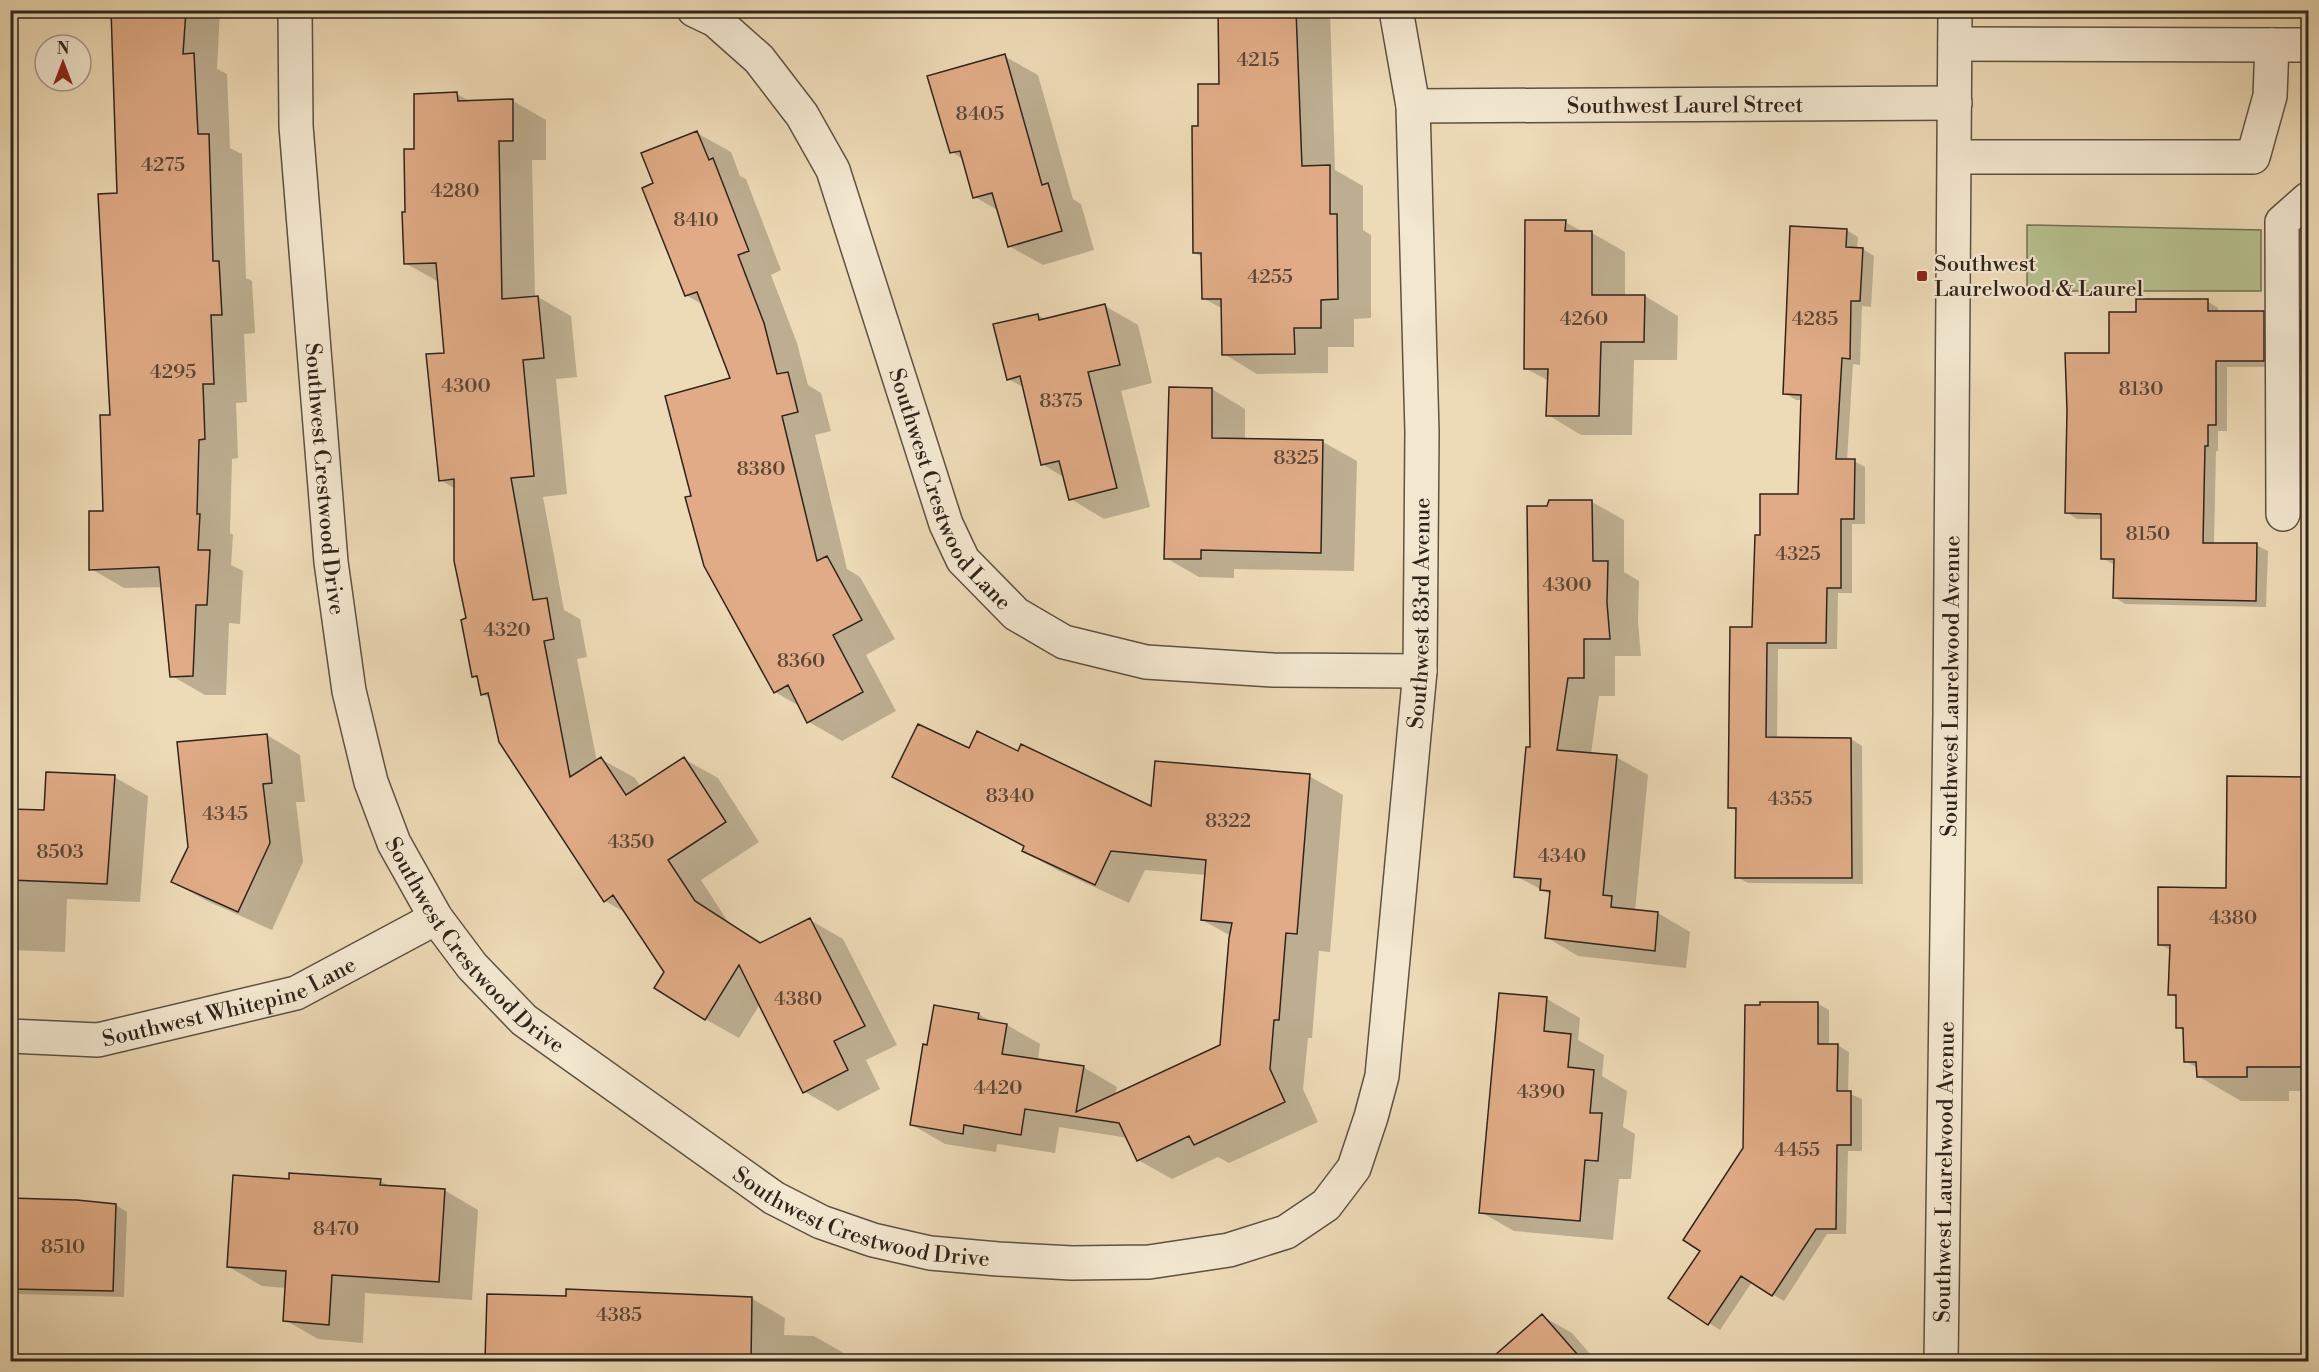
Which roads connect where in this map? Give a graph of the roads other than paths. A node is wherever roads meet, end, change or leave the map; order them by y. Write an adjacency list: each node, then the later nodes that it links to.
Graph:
1 (295, 10): 14 (street, Southwest Crestwood Drive)
2 (694, 10): 13 (street, Southwest Crestwood Lane)
3 (1396, 10): 9 (street, Southwest 83rd Avenue)
4 (1955, 10): 5 (street, Southwest Laurelwood Avenue)
5 (1955, 44): 6 (street); 8 (street, Southwest Laurelwood Avenue)
6 (2272, 45): 7 (street); 10 (street)
7 (2308, 45)
8 (1955, 103): 9 (street, Southwest Laurel Street); 10 (street, Southwest Laurelwood Avenue)
9 (1413, 106): 13 (street, Southwest 83rd Avenue)
10 (1955, 157): 17 (street, Southwest Laurelwood Avenue)
11 (2308, 199): 12 (street)
12 (2283, 514)
13 (1420, 671): 16 (street, Southwest 83rd Avenue)
14 (436, 918): 15 (street, Southwest Whitepine Lane); 16 (street, Southwest Crestwood Drive)
15 (10, 1036)
16 (1326, 1205)
17 (1941, 1362)

